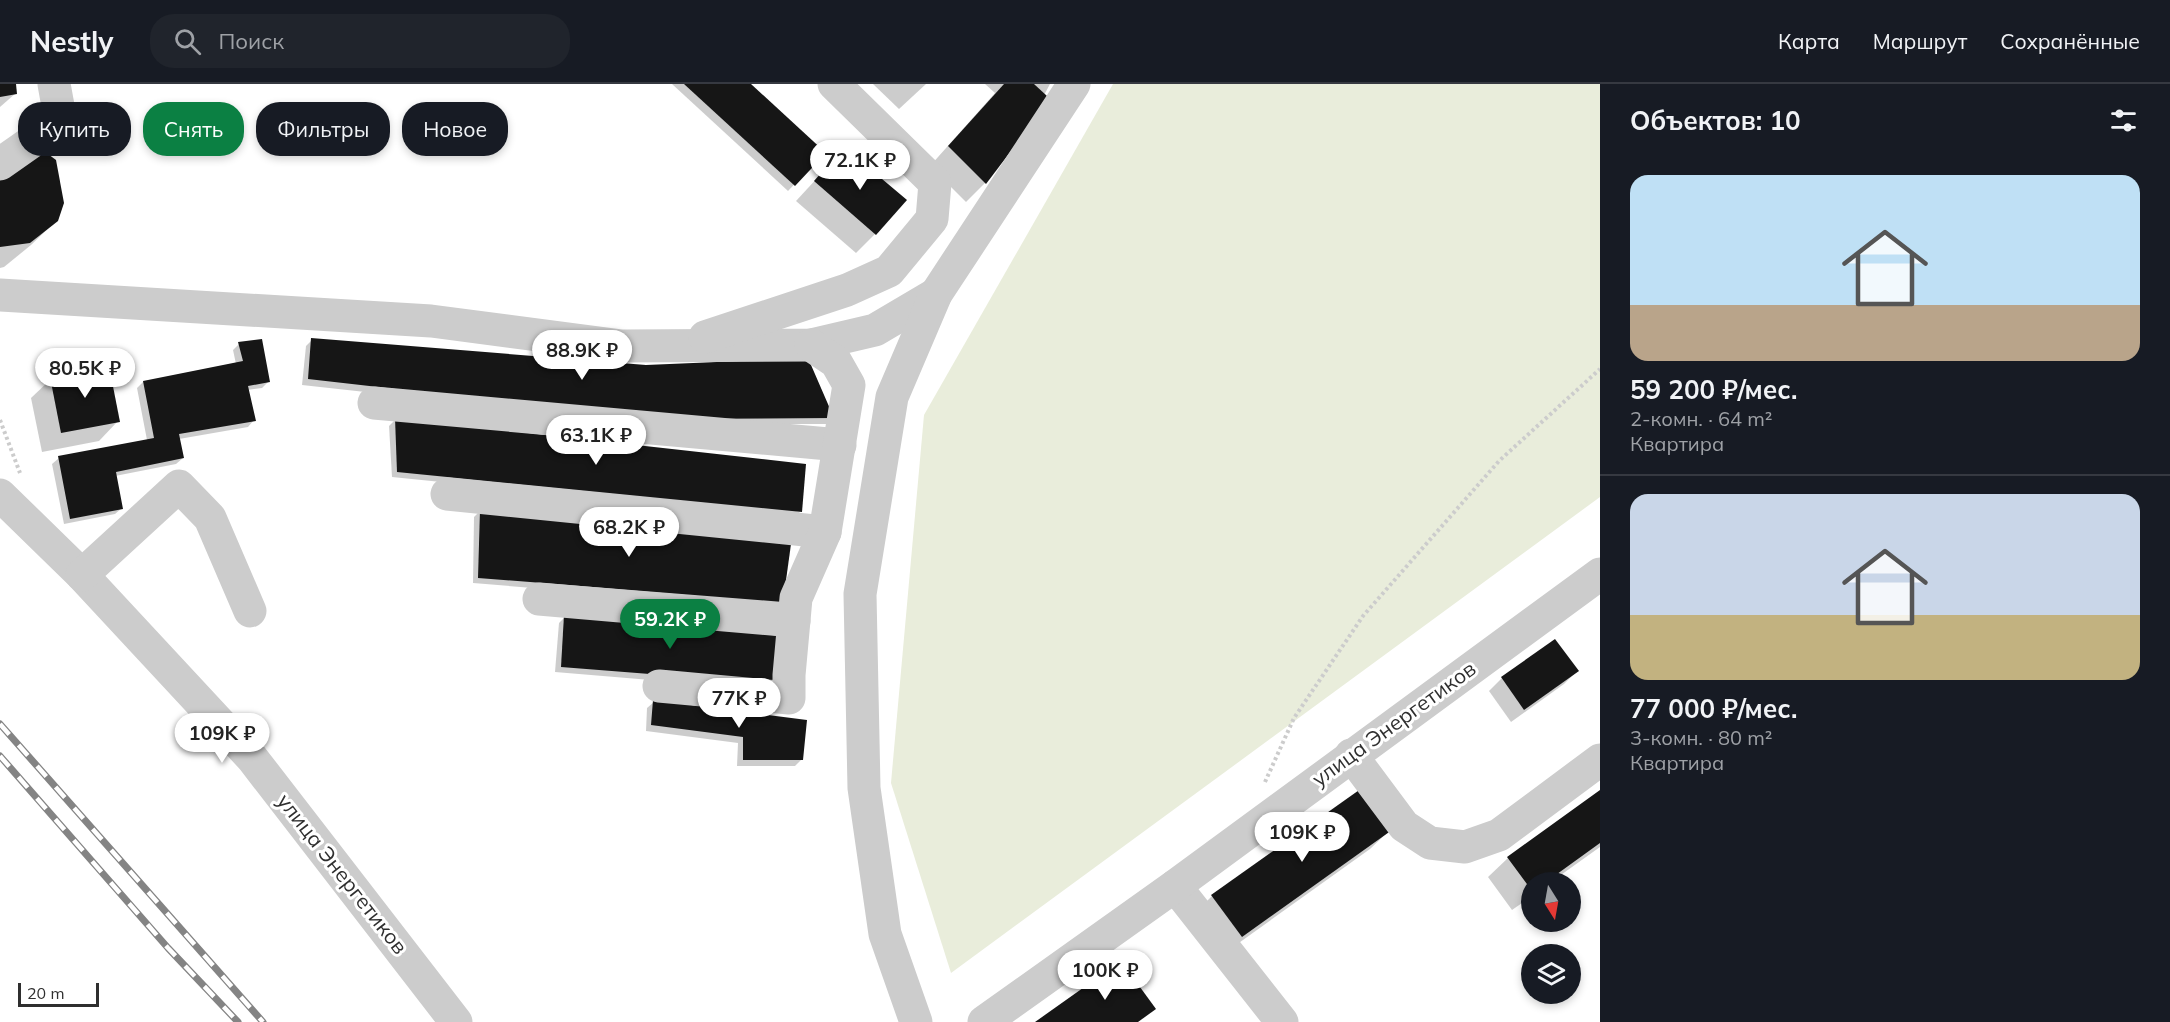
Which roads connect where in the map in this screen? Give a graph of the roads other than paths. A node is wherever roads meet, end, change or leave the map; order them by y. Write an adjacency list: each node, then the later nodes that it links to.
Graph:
1 (54, 84): 4 (street)
2 (834, 84): 8 (street)
3 (1074, 84): 5 (street)
4 (0, 165)
5 (936, 294): 7 (street); 24 (street)
6 (0, 295): 8 (street)
7 (811, 345): 8 (street); 10 (street)
8 (678, 346)
9 (374, 403): 10 (street)
10 (840, 445): 13 (street)
11 (447, 494): 13 (street)
12 (0, 495): 15 (street, улица Энергетиков)
13 (825, 532): 18 (street)
14 (1600, 574): 20 (street, улица Энергетиков)
15 (82, 575): 17 (street); 23 (street, улица Энергетиков)
16 (539, 599): 18 (street)
17 (250, 611)
18 (794, 621): 19 (street)
19 (659, 686)
20 (1352, 756): 21 (street); 22 (street, улица Энергетиков)
21 (1600, 760)
22 (1175, 886): 25 (street, улица Энергетиков); 26 (street)
23 (456, 1022)
24 (916, 1022)
25 (984, 1022)
26 (1282, 1022)

